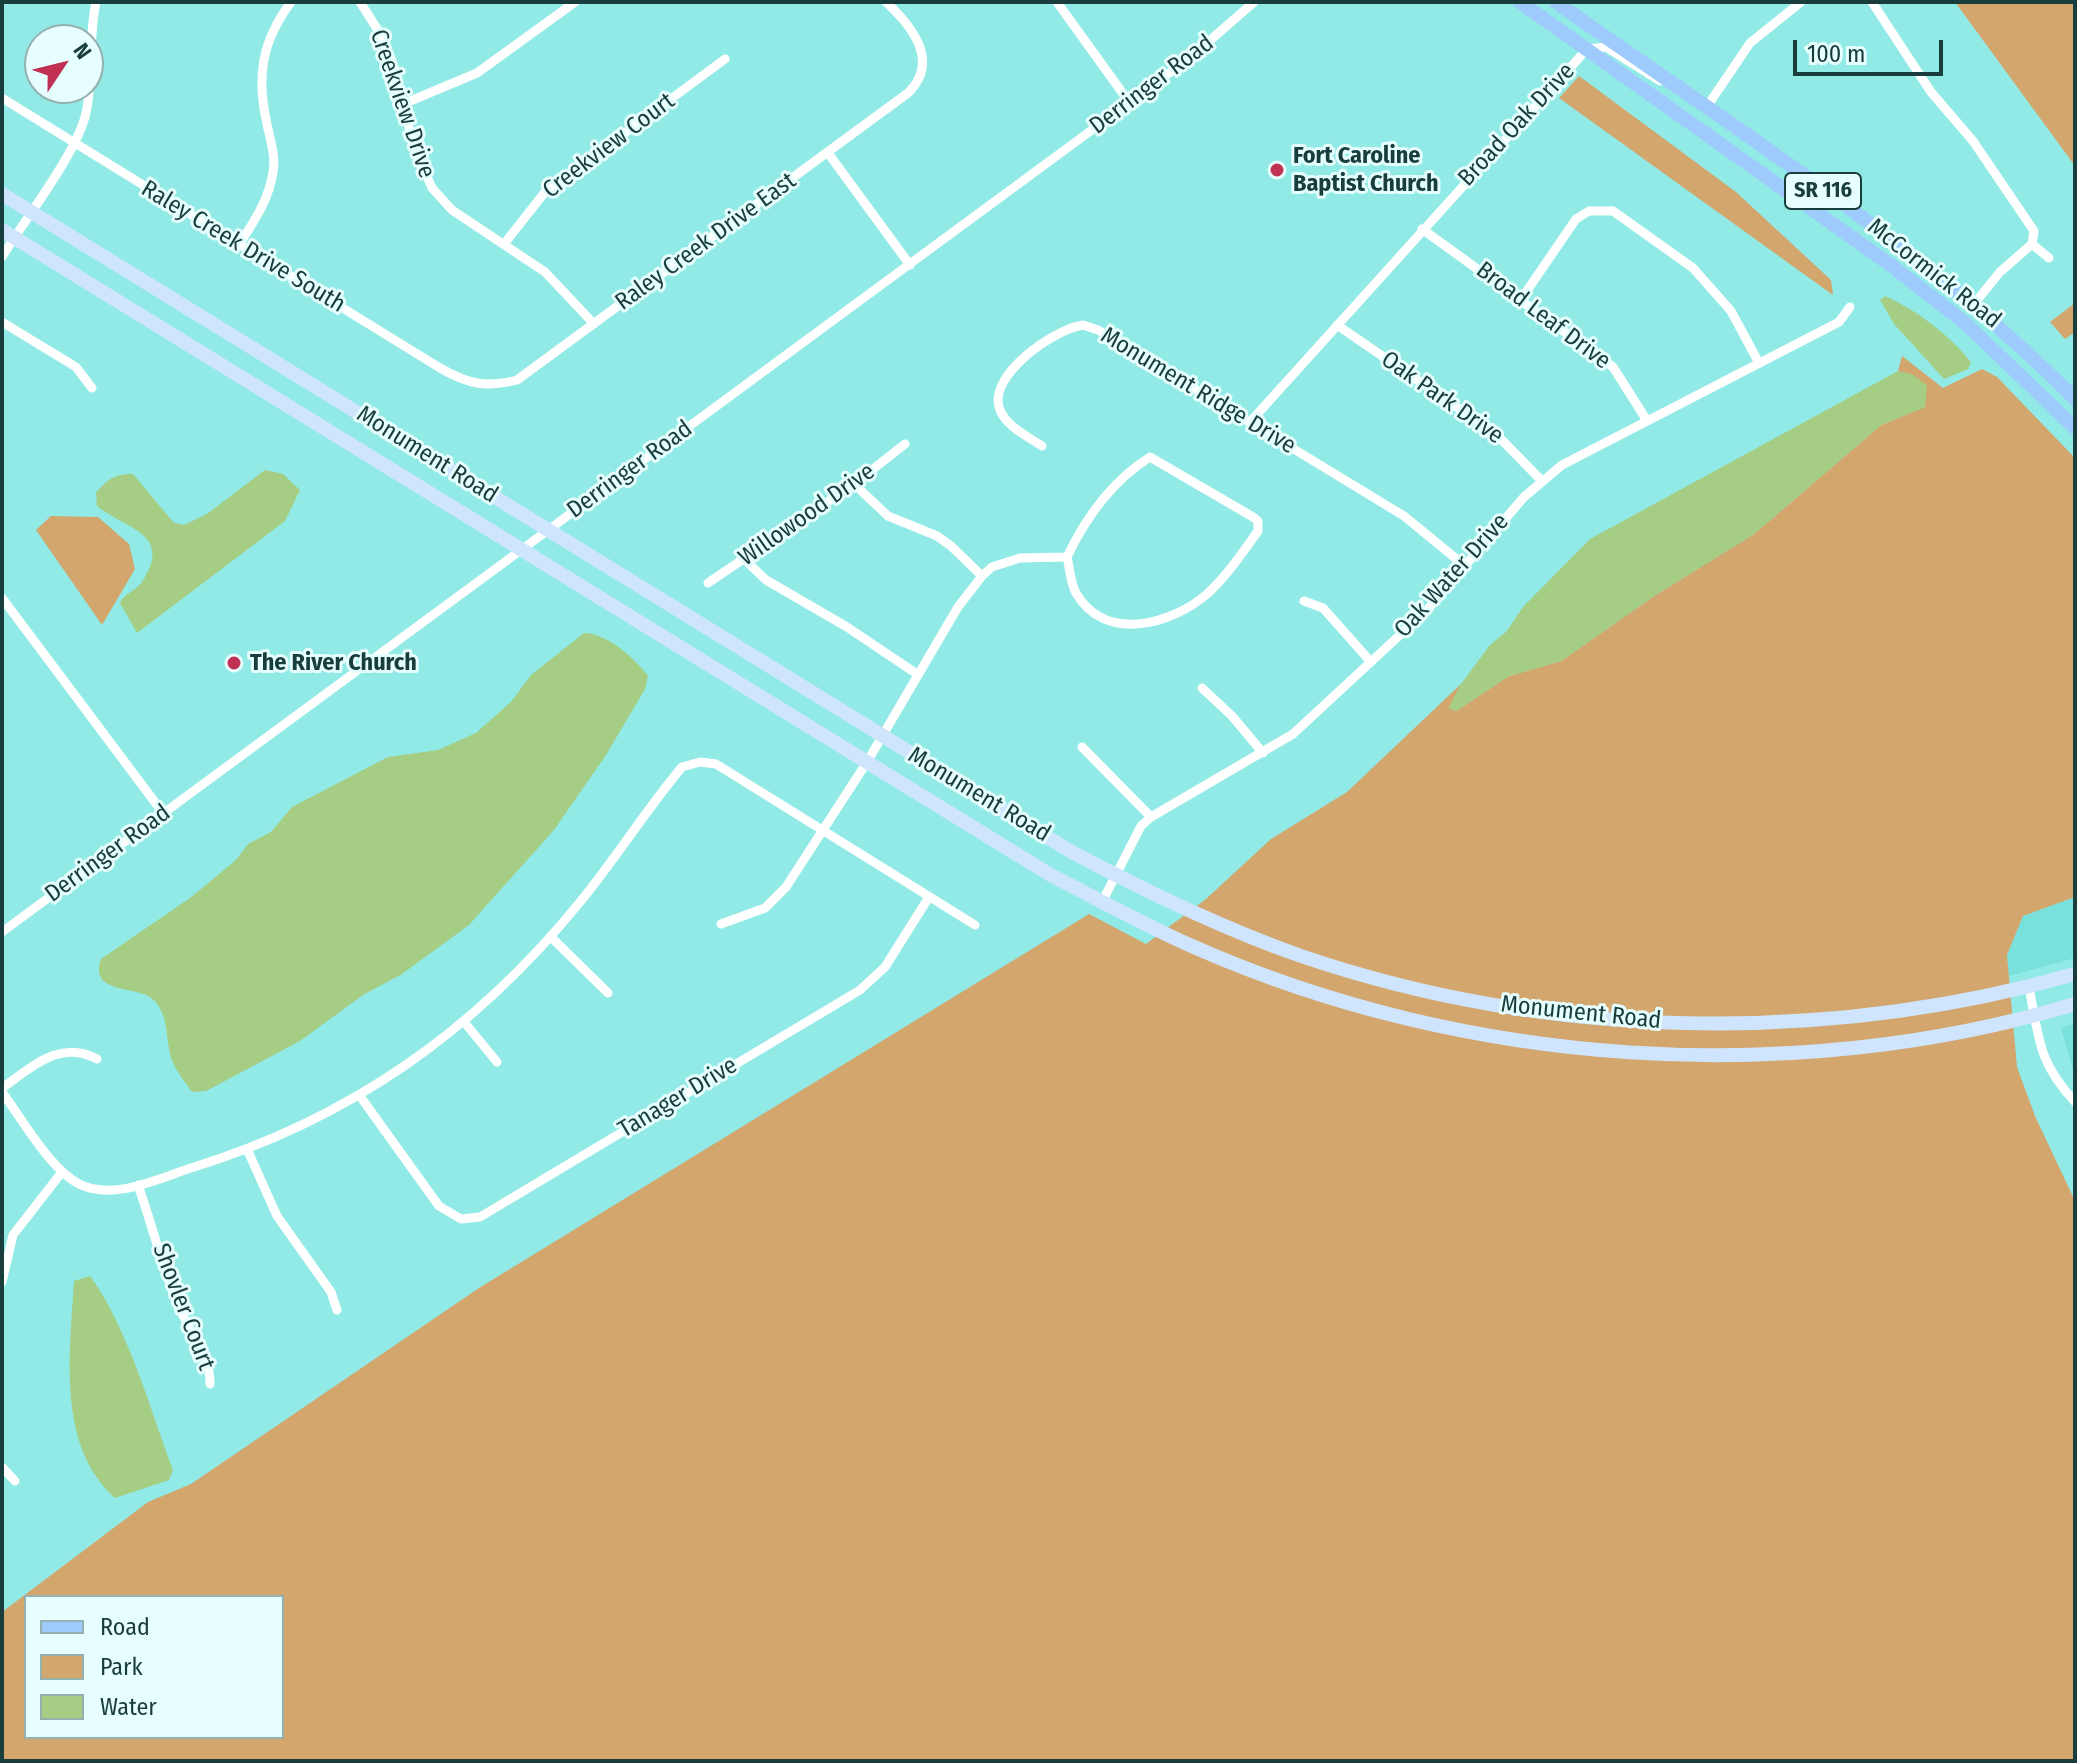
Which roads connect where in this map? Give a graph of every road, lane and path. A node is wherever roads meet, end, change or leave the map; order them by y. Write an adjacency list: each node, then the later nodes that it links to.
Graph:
1 (96, 2): 19 (street)
2 (291, 2): 27 (street)
3 (360, 2): 17 (street, Creekview Drive)
4 (575, 2): 17 (street)
5 (886, 2): 20 (street, Raley Creek Drive East)
6 (1057, 2): 16 (street)
7 (1254, 2): 16 (street, Derringer Road)
8 (1520, 2): 12 (main road, McCormick Road / SR 116)
9 (1556, 2): 14 (main road, McCormick Road / SR 116)
10 (1801, 2): 18 (street)
11 (1872, 2): 26 (street)
12 (1587, 49): 14 (street, Broad Oak Drive); 23 (street, Broad Oak Drive); 37 (main road, McCormick Road / SR 116)
13 (725, 59): 25 (street, Creekview Court)
14 (1678, 88): 18 (main road, McCormick Road / SR 116)
15 (2, 98): 19 (street, Raley Creek Drive South)
16 (1129, 102): 30 (street, Derringer Road)
17 (403, 104): 25 (street, Creekview Drive)
18 (1706, 108): 32 (main road, McCormick Road / SR 116)
19 (73, 143): 22 (street); 27 (street, Raley Creek Drive South)
20 (828, 153): 30 (street); 35 (street, Raley Creek Drive East)
21 (2, 194): 22 (main road, Monument Road)
22 (30, 211): 24 (street); 52 (main road, Monument Road)
23 (1422, 229): 31 (street, Broad Leaf Drive); 36 (street, Broad Oak Drive)
24 (8, 234): 28 (street); 53 (main road, Monument Road)
25 (504, 244): 35 (street, Creekview Drive)
26 (2032, 244): 29 (street); 32 (street)
27 (239, 245): 42 (street, Raley Creek Drive South)
28 (2, 257)
29 (2049, 258)
30 (910, 265): 52 (street, Derringer Road)
31 (1522, 298): 39 (street); 45 (street, Broad Leaf Drive)
32 (1974, 304): 38 (main road, McCormick Road / SR 116)
33 (1850, 307): 39 (street, Oak Water Drive)
34 (2, 322): 43 (street)
35 (594, 324): 42 (street, Raley Creek Drive East)
36 (1337, 325): 46 (street, Broad Oak Drive); 50 (street, Oak Park Drive)
37 (1992, 348): 38 (main road); 41 (main road, McCormick Road / SR 116)
38 (2029, 353): 40 (main road, McCormick Road / SR 116)
39 (1759, 363): 45 (street, Oak Water Drive)
40 (2052, 376): 41 (main road); 44 (main road, McCormick Road / SR 116)
41 (2025, 377): 47 (main road, McCormick Road / SR 116)
42 (489, 386)
43 (92, 388)
44 (2075, 399)
45 (1646, 419): 50 (street, Oak Water Drive)
46 (1251, 421): 49 (street, Monument Ridge Drive); 56 (street, Monument Ridge Drive)
47 (2075, 428)
48 (905, 444): 51 (street, Willowood Drive)
49 (1042, 446)
50 (1541, 480): 56 (street, Oak Water Drive)
51 (854, 484): 55 (street, Willowood Drive); 57 (street)
52 (548, 530): 53 (street, Derringer Road); 64 (main road, Monument Road)
53 (521, 550): 67 (main road, Monument Road); 68 (street, Derringer Road)
54 (1067, 557): 54 (street); 57 (street)
55 (744, 559): 58 (street, Willowood Drive); 62 (street)
56 (1465, 566): 61 (street, Oak Water Drive)
57 (982, 576): 62 (street)
58 (708, 583)
59 (2, 598): 68 (street)
60 (1304, 601): 61 (street)
61 (1371, 662): 66 (street, Oak Water Drive)
62 (917, 674): 64 (street)
63 (1202, 688): 66 (street)
64 (882, 736): 67 (street); 71 (main road, Monument Road)
65 (1082, 747): 69 (street)
66 (1263, 753): 69 (street, Oak Water Drive)
67 (867, 762): 70 (street); 73 (main road, Monument Road)
68 (163, 813): 76 (street, Derringer Road)
69 (1151, 817): 71 (street, Oak Water Drive)
70 (821, 830): 72 (street); 74 (street); 77 (street)
71 (1116, 875): 73 (street, Oak Water Drive); 79 (main road, Monument Road)
72 (929, 897): 75 (street); 87 (street, Tanager Drive)
73 (1102, 902): 82 (main road, Monument Road)
74 (721, 924)
75 (975, 925)
76 (2, 932)
77 (551, 937): 80 (street); 83 (street)
78 (2075, 974): 79 (main road, Monument Road)
79 (2029, 987): 82 (street)
80 (608, 993)
81 (2075, 1004): 82 (main road, Monument Road)
82 (2035, 1016): 88 (street)
83 (465, 1023): 85 (street); 87 (street)
84 (97, 1059): 86 (street)
85 (497, 1062)
86 (2, 1090): 90 (street)
87 (360, 1096): 89 (street)
88 (2075, 1102)
89 (247, 1149): 91 (street); 93 (street)
90 (62, 1172): 91 (street); 92 (street)
91 (138, 1185): 94 (street, Shovler Court)
92 (2, 1282)
93 (337, 1310)
94 (210, 1384)
95 (2, 1467): 96 (street)
96 (15, 1481)

